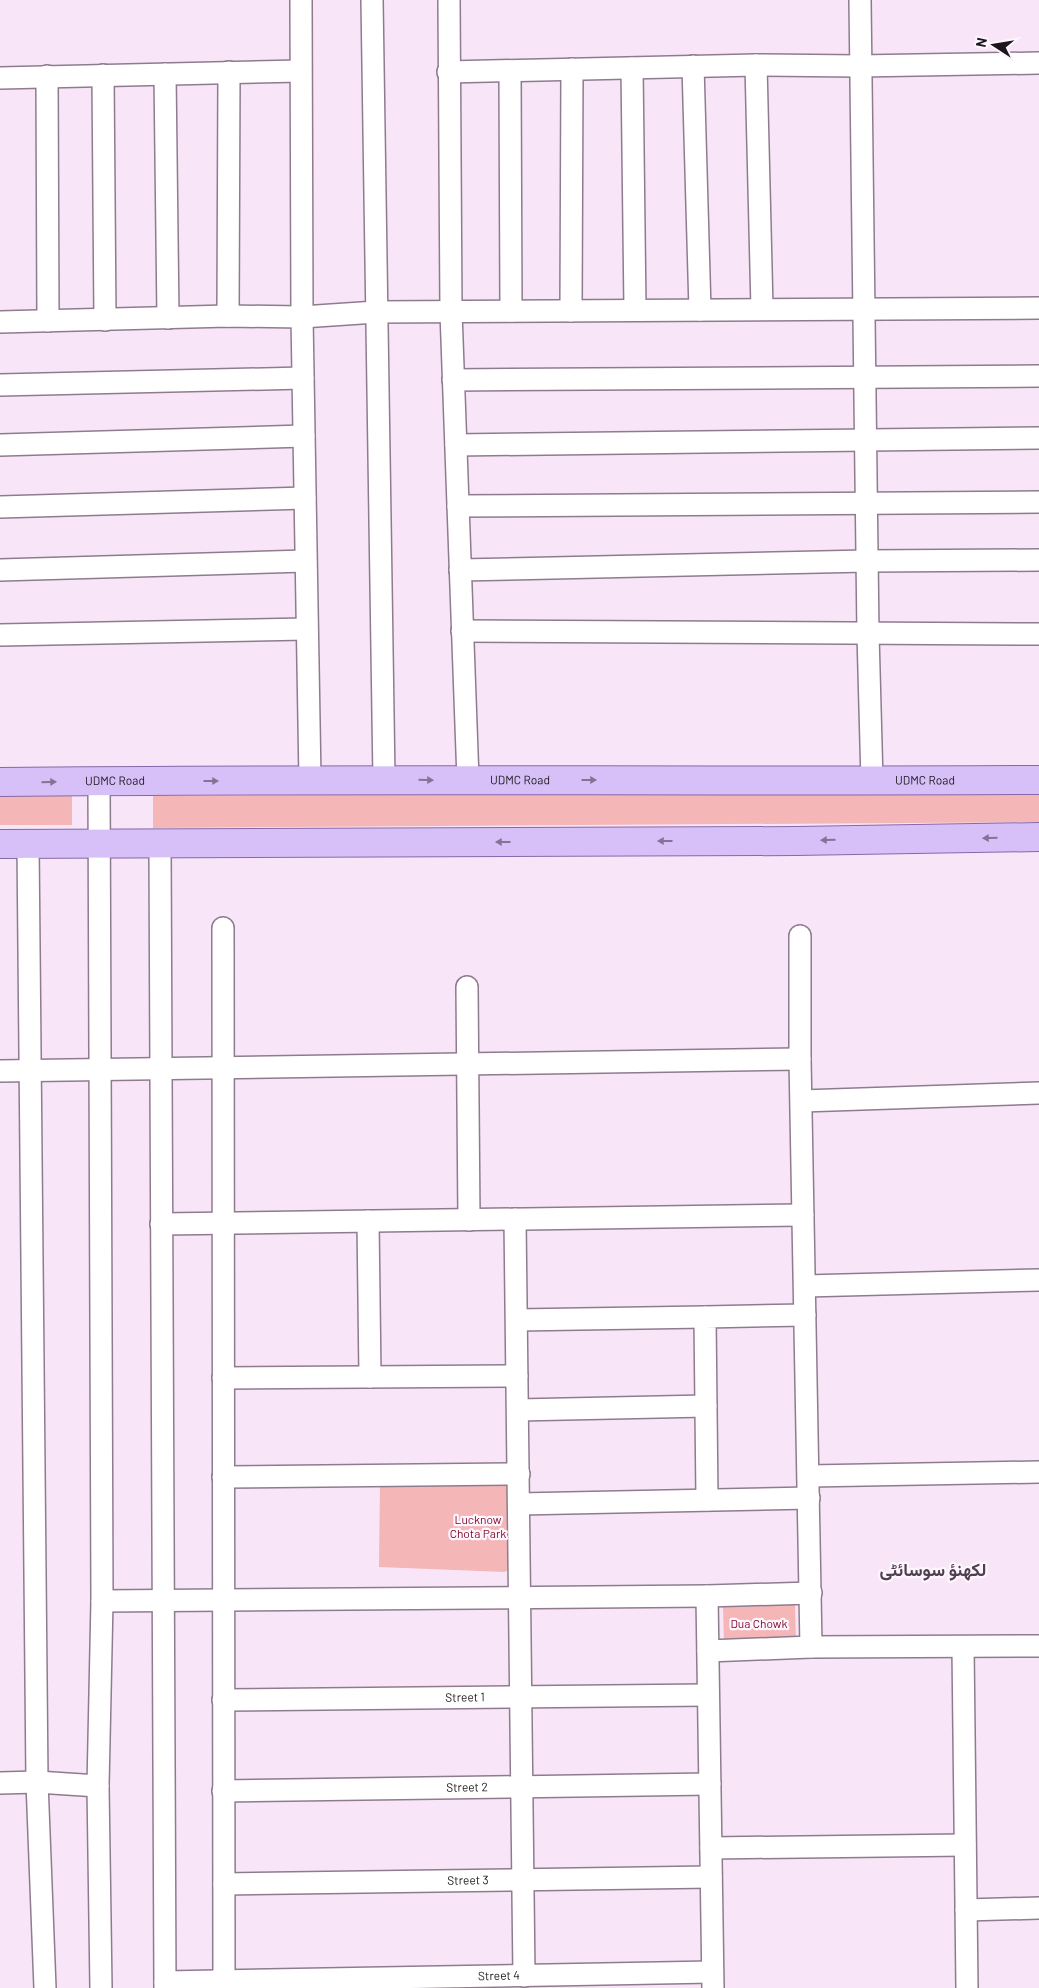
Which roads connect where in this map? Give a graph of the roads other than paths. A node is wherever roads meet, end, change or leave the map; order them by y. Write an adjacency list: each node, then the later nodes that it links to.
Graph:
1 (301, 0): 12 (street)
2 (372, 0): 25 (street)
3 (448, 0): 14 (street)
4 (860, 0): 8 (street)
5 (1039, 63): 8 (street)
6 (756, 65): 7 (street); 8 (street); 23 (street)
7 (693, 66): 9 (street); 22 (street)
8 (859, 66): 20 (street)
9 (632, 68): 10 (street); 21 (street)
10 (572, 69): 11 (street); 24 (street)
11 (510, 70): 14 (street); 27 (street)
12 (300, 71): 13 (street); 29 (street)
13 (229, 72): 15 (street); 28 (street)
14 (448, 72): 26 (street)
15 (166, 74): 16 (street); 30 (street)
16 (102, 75): 17 (street); 31 (street)
17 (47, 76): 18 (street); 32 (street)
18 (0, 78)
19 (1039, 308): 20 (street)
20 (864, 309): 23 (street); 34 (street)
21 (635, 310): 22 (street); 24 (street)
22 (700, 310): 23 (street)
23 (762, 310)
24 (571, 311): 27 (street)
25 (376, 312): 26 (street); 29 (street); 59 (street)
26 (451, 312): 27 (street); 37 (street)
27 (511, 312)
28 (228, 316): 29 (street); 30 (street)
29 (302, 317): 36 (street)
30 (168, 318): 31 (street)
31 (105, 320): 32 (street)
32 (48, 321): 33 (street)
33 (0, 322)
34 (865, 376): 35 (street); 37 (street); 41 (street)
35 (1039, 376)
36 (303, 378): 38 (street); 39 (street)
37 (453, 380): 43 (street)
38 (0, 385)
39 (304, 436): 42 (street); 44 (street)
40 (1039, 438): 41 (street)
41 (866, 440): 43 (street); 45 (street)
42 (0, 444)
43 (456, 446): 47 (street)
44 (304, 498): 48 (street); 50 (street)
45 (866, 502): 46 (street); 47 (street); 51 (street)
46 (1039, 502)
47 (458, 506): 53 (street)
48 (0, 507)
49 (1039, 560): 51 (street)
50 (305, 561): 52 (street); 54 (street)
51 (867, 561): 53 (street); 56 (street)
52 (0, 570)
53 (460, 570): 55 (street)
54 (306, 629): 58 (street); 60 (street)
55 (462, 631): 56 (street); 61 (street)
56 (868, 634): 57 (street); 63 (street)
57 (1039, 634)
58 (0, 635)
59 (384, 779): 60 (main road, UDMC Road); 61 (main road, UDMC Road, one-way to 61)
60 (310, 780): 65 (main road, UDMC Road, one-way to 60)
61 (468, 780): 63 (main road, UDMC Road, one-way to 63)
62 (1039, 780): 63 (main road, UDMC Road)
63 (872, 781)
64 (0, 782): 65 (main road, UDMC Road, one-way to 65)
65 (99, 782): 69 (street)
66 (1039, 837): 70 (main road, one-way to 70)
67 (0, 844): 68 (main road)
68 (28, 844): 69 (main road); 80 (street)
69 (99, 844): 70 (main road); 78 (street)
70 (160, 844): 77 (street)
71 (223, 928): 76 (street)
72 (800, 936): 74 (street)
73 (467, 987): 75 (street)
74 (800, 1059): 75 (street); 82 (street)
75 (467, 1064): 76 (street); 85 (street)
76 (223, 1068): 77 (street); 87 (street)
77 (160, 1069): 78 (street); 88 (street)
78 (100, 1070): 80 (street); 111 (street)
79 (0, 1071): 80 (street)
80 (31, 1071): 119 (street)
81 (1039, 1093): 82 (street)
82 (802, 1101): 83 (street)
83 (803, 1215): 84 (street); 90 (street)
84 (515, 1219): 85 (street); 93 (street)
85 (469, 1220): 86 (street)
86 (368, 1221): 87 (street); 95 (street)
87 (222, 1223): 88 (street); 96 (street)
88 (161, 1224): 109 (street)
89 (1039, 1280): 90 (street)
90 (804, 1286): 91 (street)
91 (805, 1315): 92 (street); 101 (street)
92 (706, 1318): 93 (street); 97 (street)
93 (517, 1320): 94 (street)
94 (518, 1376): 95 (street); 98 (street)
95 (370, 1377): 96 (street)
96 (223, 1378): 102 (street)
97 (706, 1406): 98 (street); 104 (street)
98 (518, 1410): 100 (street)
99 (1039, 1472): 101 (street)
100 (519, 1474): 102 (street); 105 (street)
101 (809, 1476): 103 (street)
102 (223, 1477): 110 (street)
103 (809, 1498): 104 (street); 106 (street)
104 (707, 1500): 105 (street)
105 (519, 1504): 108 (street)
106 (811, 1594): 107 (street); 114 (street)
107 (707, 1596): 108 (street); 115 (street)
108 (520, 1598): 110 (street); 117 (street)
109 (162, 1600): 110 (street); 111 (street); 135 (street)
110 (223, 1600): 118 (street)
111 (102, 1601): 122 (street)
112 (963, 1646): 113 (street); 114 (street); 125 (street)
113 (1039, 1646)
114 (812, 1647): 115 (street)
115 (708, 1651): 116 (street)
116 (708, 1695): 117 (street, Street 1); 121 (street)
117 (521, 1697): 118 (street, Street 1); 123 (street)
118 (223, 1700): 124 (street)
119 (37, 1782): 120 (street); 122 (street); 137 (street)
120 (0, 1783)
121 (710, 1784): 123 (street, Street 2); 126 (street)
122 (98, 1786): 138 (street)
123 (522, 1787): 124 (street, Street 2); 128 (street)
124 (223, 1791): 129 (street)
125 (965, 1845): 126 (street); 131 (street)
126 (710, 1848): 127 (street)
127 (711, 1877): 128 (street, Street 3); 133 (street)
128 (523, 1880): 129 (street, Street 3); 132 (street)
129 (224, 1884): 136 (street)
130 (1039, 1908): 131 (street)
131 (966, 1910): 139 (street)
132 (524, 1976): 133 (street, Street 4); 134 (street, Street 4)
133 (712, 1980)
134 (470, 1982): 136 (street, Street 4)
135 (165, 1985): 136 (street, Street 4)
136 (224, 1985)
137 (45, 1988)
138 (101, 1988)
139 (967, 1988)

